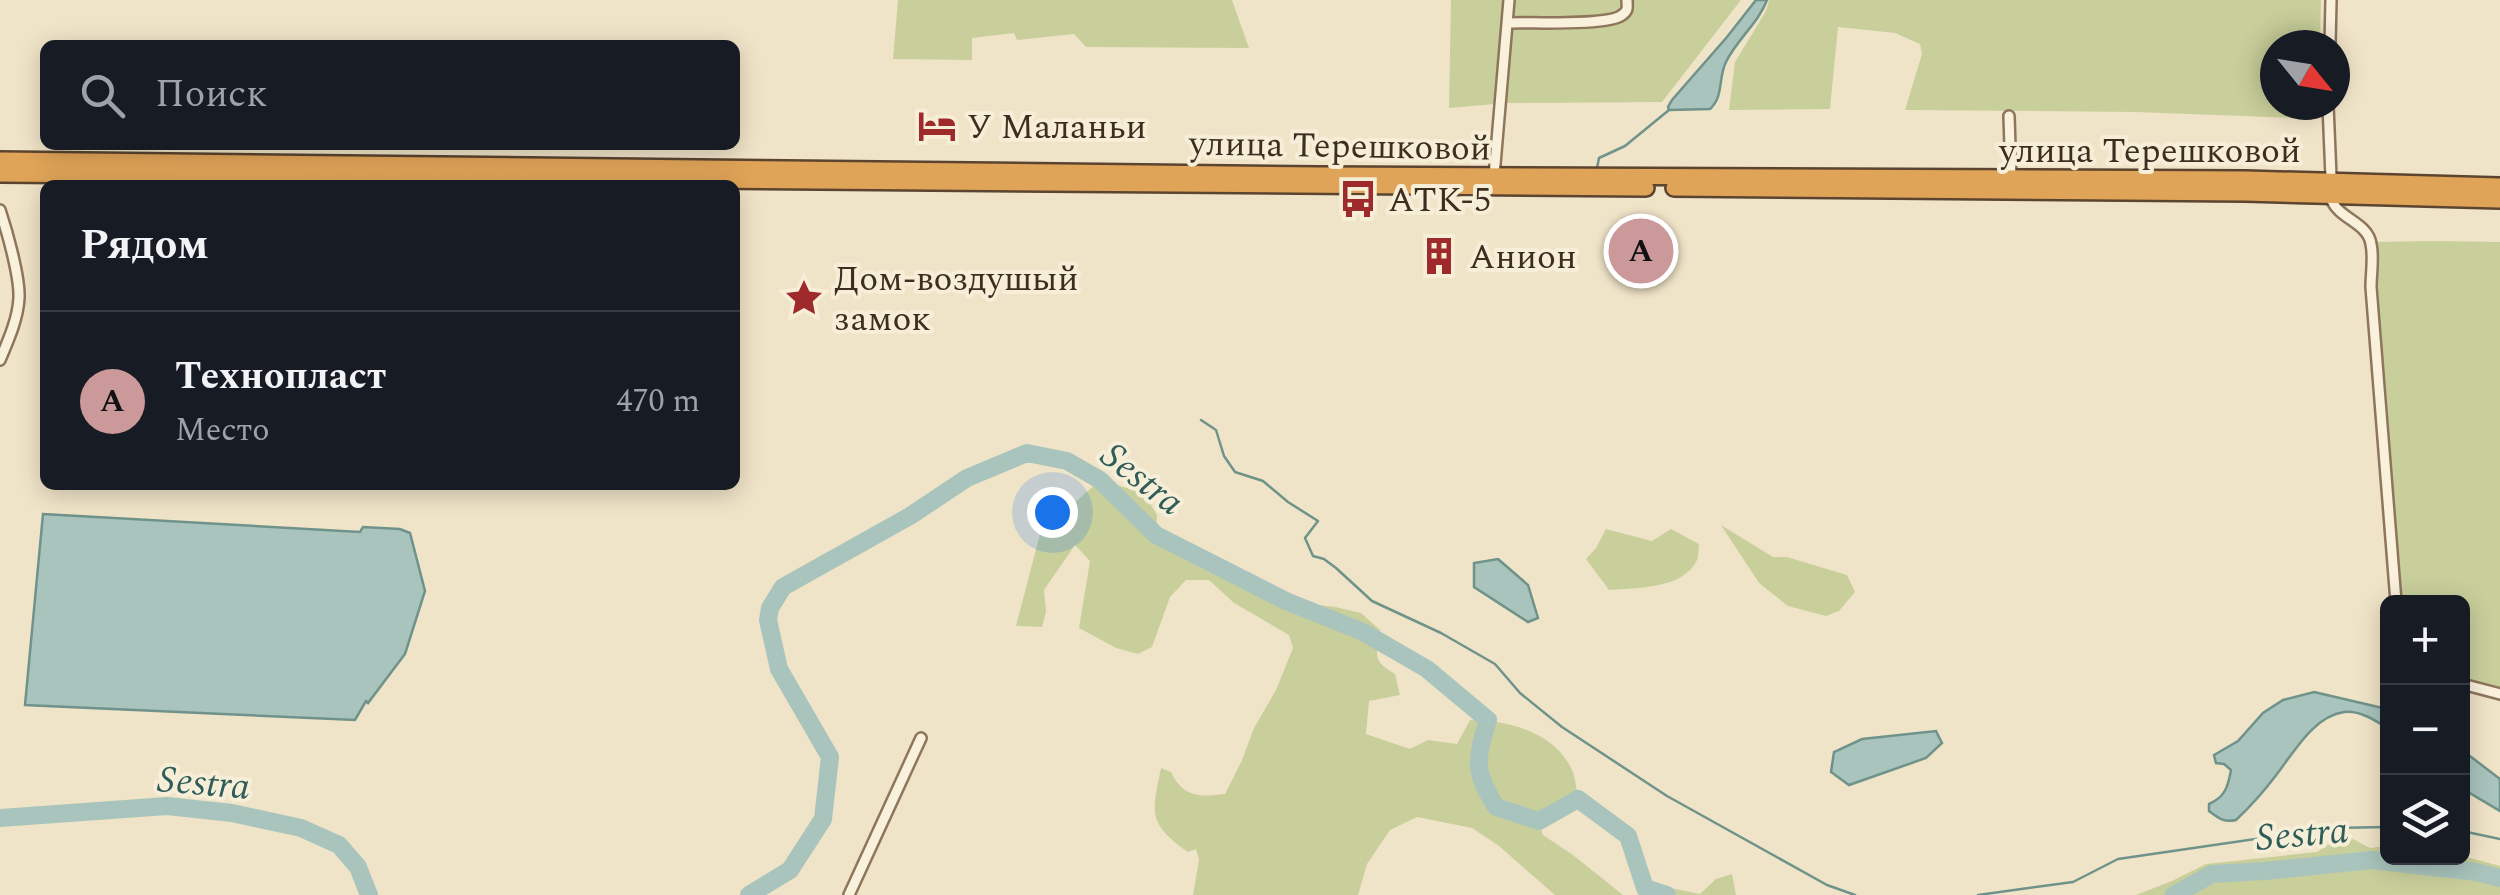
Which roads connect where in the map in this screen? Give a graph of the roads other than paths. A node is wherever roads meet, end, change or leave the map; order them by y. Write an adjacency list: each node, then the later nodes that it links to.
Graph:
1 (1509, 0): 4 (street)
2 (1628, 0): 4 (street)
3 (2331, 0): 5 (street)
4 (1509, 23): 10 (street)
5 (2330, 30)
6 (2009, 116): 11 (street)
7 (2329, 120): 13 (street)
8 (0, 160): 10 (highway, улица Терешковой)
9 (0, 174): 13 (highway, улица Терешковой)
10 (1494, 176): 11 (highway, улица Терешковой)
11 (2011, 180): 13 (highway, улица Терешковой)
12 (2500, 186): 13 (highway, улица Терешковой)
13 (2331, 188): 14 (highway, улица Терешковой); 17 (street)
14 (2500, 200)
15 (0, 210): 16 (street)
16 (0, 360)
17 (2395, 595)
18 (2466, 685): 19 (street)
19 (2500, 694)
20 (921, 738): 21 (street)
21 (849, 895)

